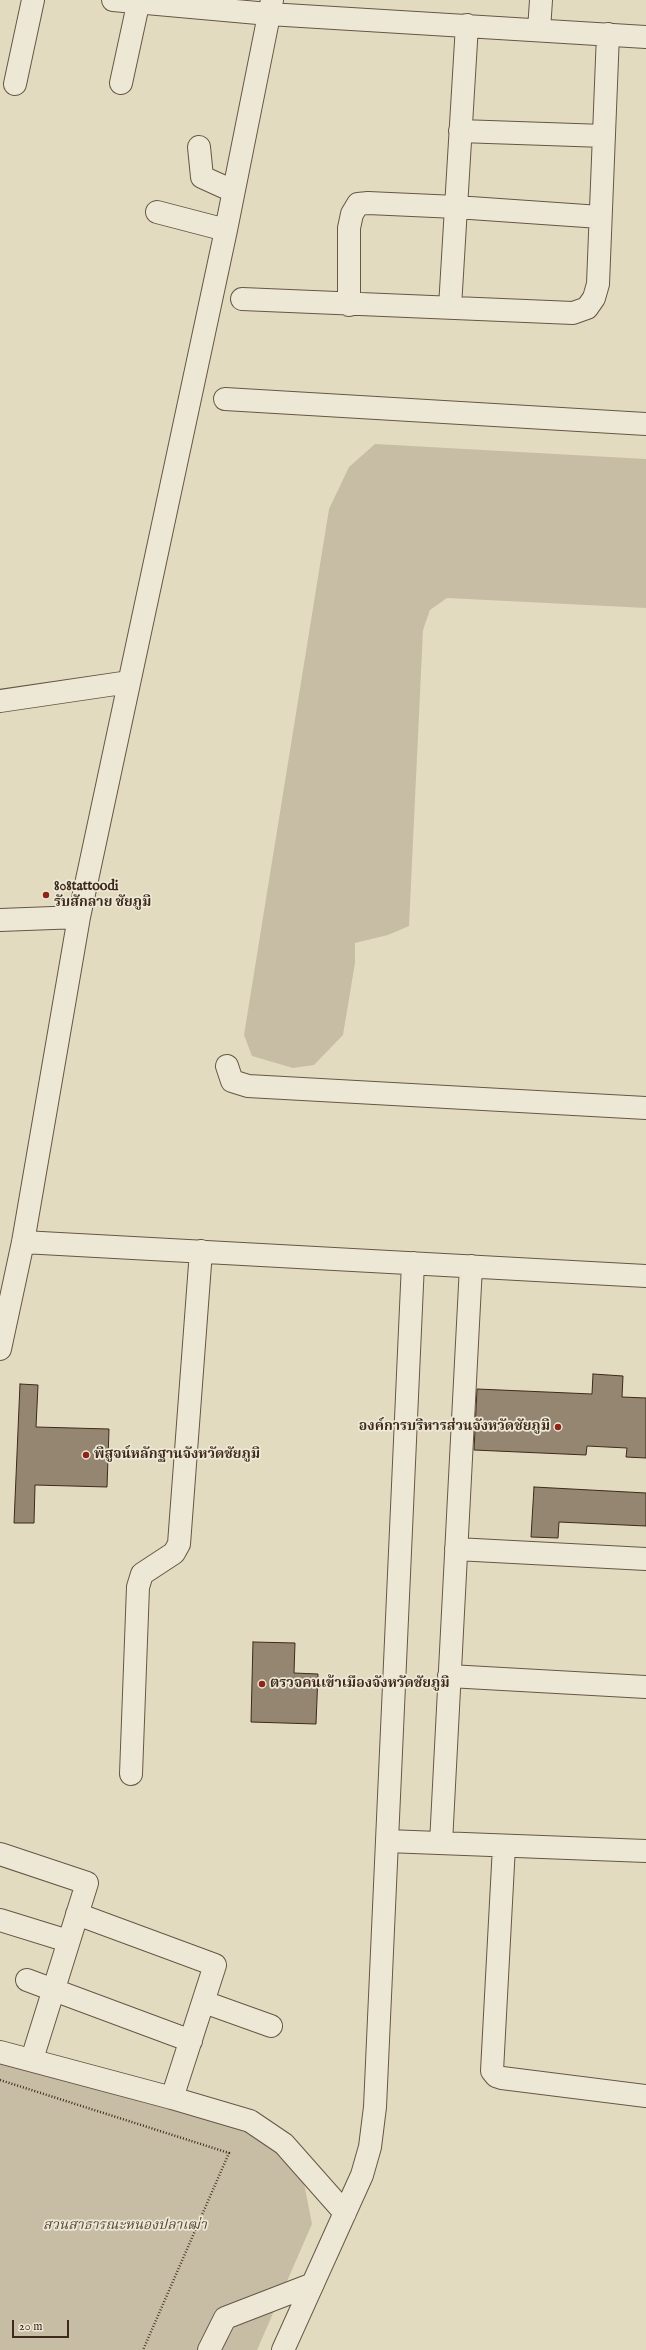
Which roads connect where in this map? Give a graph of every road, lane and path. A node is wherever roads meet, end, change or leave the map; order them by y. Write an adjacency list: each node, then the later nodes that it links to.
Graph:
1 (32, 0): 11 (street)
2 (113, 0): 4 (street)
3 (541, 0): 7 (street)
4 (139, 1): 5 (street); 10 (street)
5 (271, 7): 6 (street); 15 (street)
6 (467, 25): 7 (street); 12 (street)
7 (539, 30): 8 (street)
8 (608, 34): 9 (street); 13 (street)
9 (646, 37)
10 (121, 83)
11 (15, 84)
12 (460, 131): 13 (street); 16 (street)
13 (604, 136): 18 (street)
14 (199, 147): 15 (street)
15 (233, 191): 19 (street)
16 (456, 207): 18 (street); 21 (street); 22 (street)
17 (157, 212): 19 (street)
18 (600, 217): 22 (street)
19 (226, 230): 25 (street)
20 (242, 299): 21 (street)
21 (349, 305): 22 (street)
22 (450, 307)
23 (225, 399): 24 (street)
24 (646, 424)
25 (129, 682): 26 (street); 27 (street)
26 (0, 701)
27 (79, 917): 28 (street); 31 (street)
28 (0, 920)
29 (227, 1066): 30 (street)
30 (646, 1108)
31 (23, 1242): 32 (street); 36 (street)
32 (201, 1252): 33 (street); 41 (street)
33 (413, 1263): 34 (street); 42 (street)
34 (471, 1266): 35 (street); 37 (street)
35 (646, 1276)
36 (0, 1348)
37 (456, 1549): 38 (street); 39 (street)
38 (646, 1559)
39 (449, 1676): 40 (street); 43 (street)
40 (646, 1687)
41 (131, 1774)
42 (387, 1841): 43 (street); 60 (street)
43 (441, 1843): 44 (street)
44 (504, 1846): 45 (street); 58 (street)
45 (646, 1851)
46 (0, 1854): 47 (street)
47 (77, 1914): 49 (street); 52 (street)
48 (0, 1920): 49 (street)
49 (68, 1942): 51 (street)
50 (27, 1980): 51 (street)
51 (53, 1990): 54 (street); 56 (street)
52 (204, 2002): 53 (street); 54 (street)
53 (271, 2026)
54 (191, 2041): 59 (street)
55 (0, 2052): 56 (street)
56 (32, 2059): 59 (street)
57 (0, 2080): 63 (path)
58 (646, 2096)
59 (172, 2098): 60 (street)
60 (345, 2213): 61 (street)
61 (313, 2284): 62 (street); 64 (street)
62 (286, 2349)
63 (143, 2350)
64 (209, 2350)

